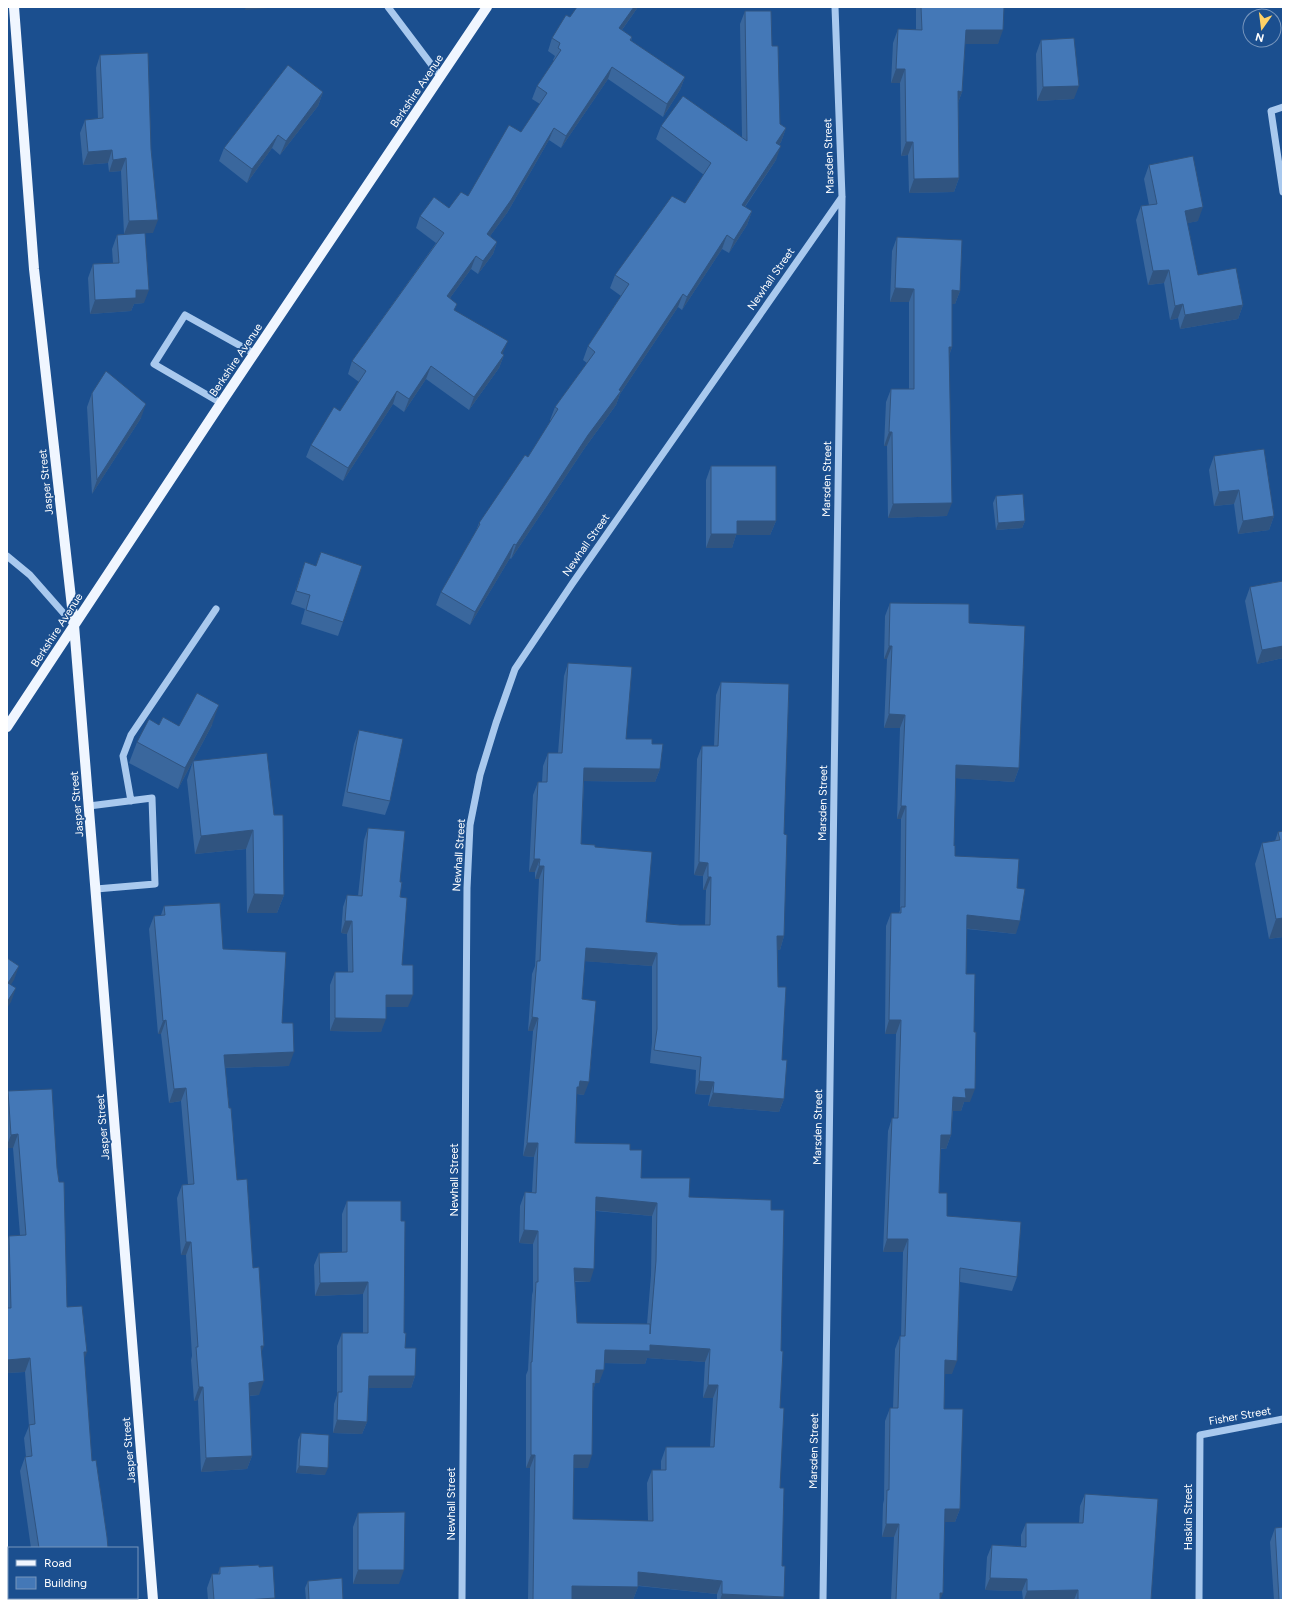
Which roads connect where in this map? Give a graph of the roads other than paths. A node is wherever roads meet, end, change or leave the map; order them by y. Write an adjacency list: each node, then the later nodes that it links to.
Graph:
1 (14, 7): 13 (main road, Jasper Street)
2 (388, 7): 5 (street)
3 (487, 7): 5 (main road, Berkshire Avenue)
4 (835, 7): 8 (street, Marsden Street)
5 (440, 76): 9 (main road, Berkshire Avenue)
6 (1283, 107): 7 (street)
7 (1283, 192)
8 (842, 197): 21 (street, Newhall Street); 22 (street, Marsden Street)
9 (255, 354): 10 (main road, Berkshire Avenue); 10 (street)
10 (221, 403): 13 (main road, Berkshire Avenue)
11 (7, 556): 13 (street)
12 (216, 609): 15 (street)
13 (74, 625): 14 (main road, Berkshire Avenue); 16 (main road, Jasper Street)
14 (7, 727)
15 (131, 801): 16 (street); 17 (street)
16 (89, 806): 17 (main road, Jasper Street)
17 (96, 889): 20 (main road, Jasper Street)
18 (1283, 1420): 19 (street, Fisher Street)
19 (1200, 1435): 23 (street, Haskin Street)
20 (153, 1600)
21 (462, 1600)
22 (823, 1600)
23 (1199, 1600)

